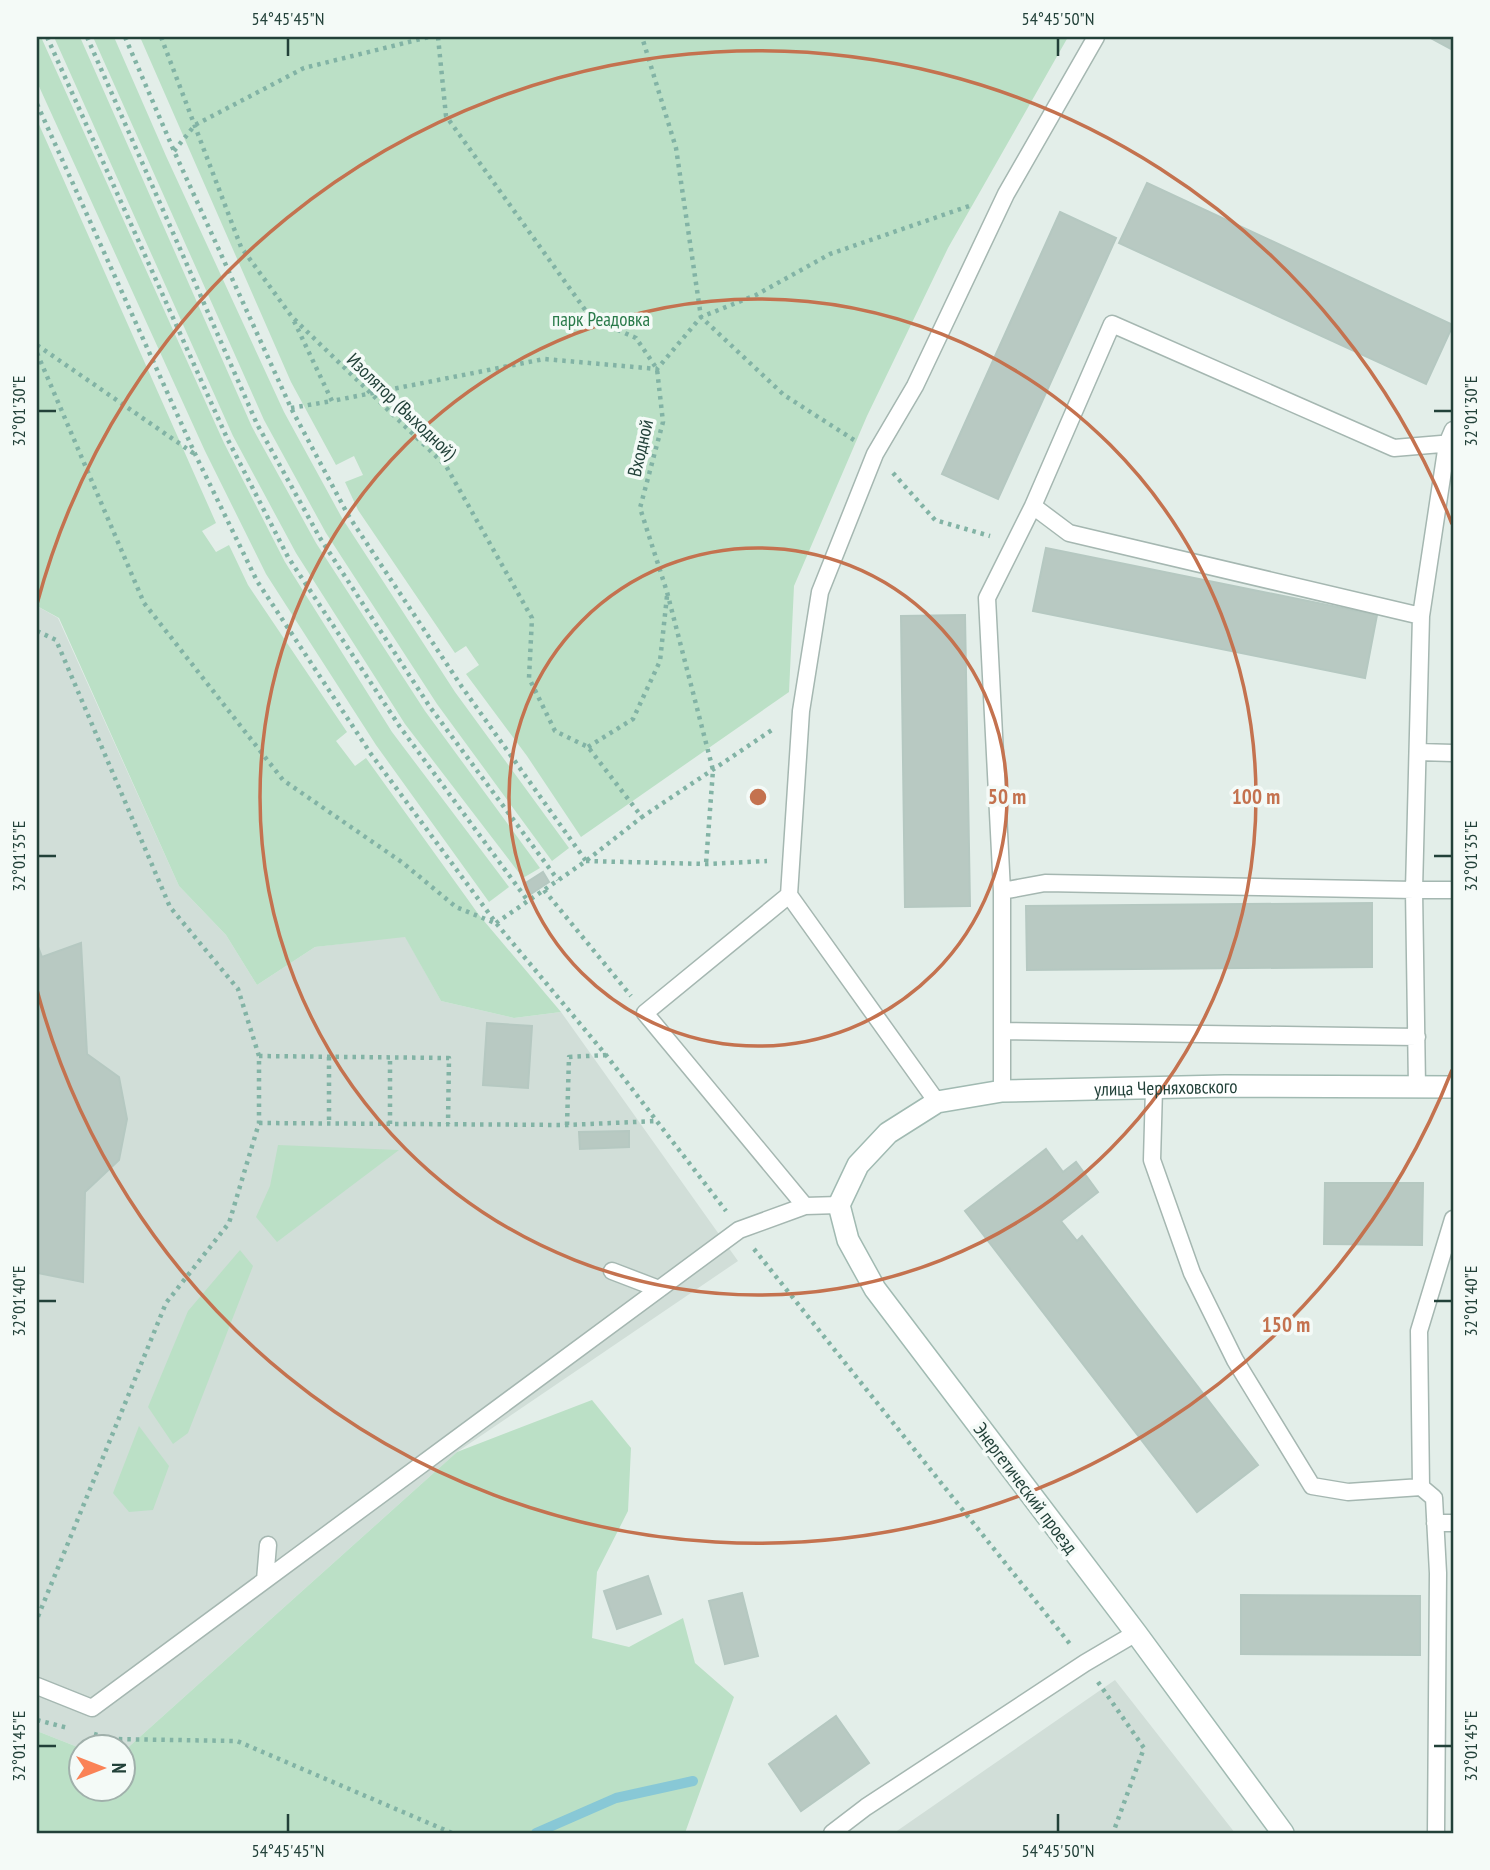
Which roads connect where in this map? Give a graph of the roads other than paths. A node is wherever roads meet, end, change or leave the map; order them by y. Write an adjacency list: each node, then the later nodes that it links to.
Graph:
1 (1096, 37): 10 (lane)
2 (1451, 439): 3 (lane); 4 (lane)
3 (1033, 506): 4 (lane); 9 (lane)
4 (1421, 616): 5 (lane)
5 (1418, 752): 6 (lane); 7 (lane)
6 (1453, 753)
7 (1414, 890): 8 (lane); 9 (lane); 12 (lane)
8 (1453, 890)
9 (1002, 891): 11 (lane)
10 (789, 895): 17 (lane); 19 (lane)
11 (1002, 1031): 12 (lane); 16 (lane)
12 (1417, 1037): 13 (lane)
13 (1417, 1087): 14 (street, улица Черняховского); 15 (street, улица Черняховского)
14 (1453, 1087)
15 (1154, 1088): 16 (street, улица Черняховского); 23 (lane)
16 (1002, 1091): 17 (street, улица Черняховского)
17 (937, 1102): 18 (street, улица Черняховского)
18 (839, 1205): 19 (lane); 28 (street, Энергетический проезд)
19 (805, 1206): 22 (lane)
20 (1453, 1219): 23 (lane)
21 (612, 1270): 22 (lane)
22 (659, 1289): 27 (lane)
23 (1421, 1487): 24 (lane)
24 (1435, 1523): 25 (lane); 32 (lane)
25 (1453, 1523)
26 (268, 1545): 27 (lane)
27 (265, 1580): 29 (lane)
28 (1136, 1633): 30 (lane); 31 (street, Энергетический проезд)
29 (37, 1686)
30 (832, 1833)
31 (1283, 1833)
32 (1436, 1833)

